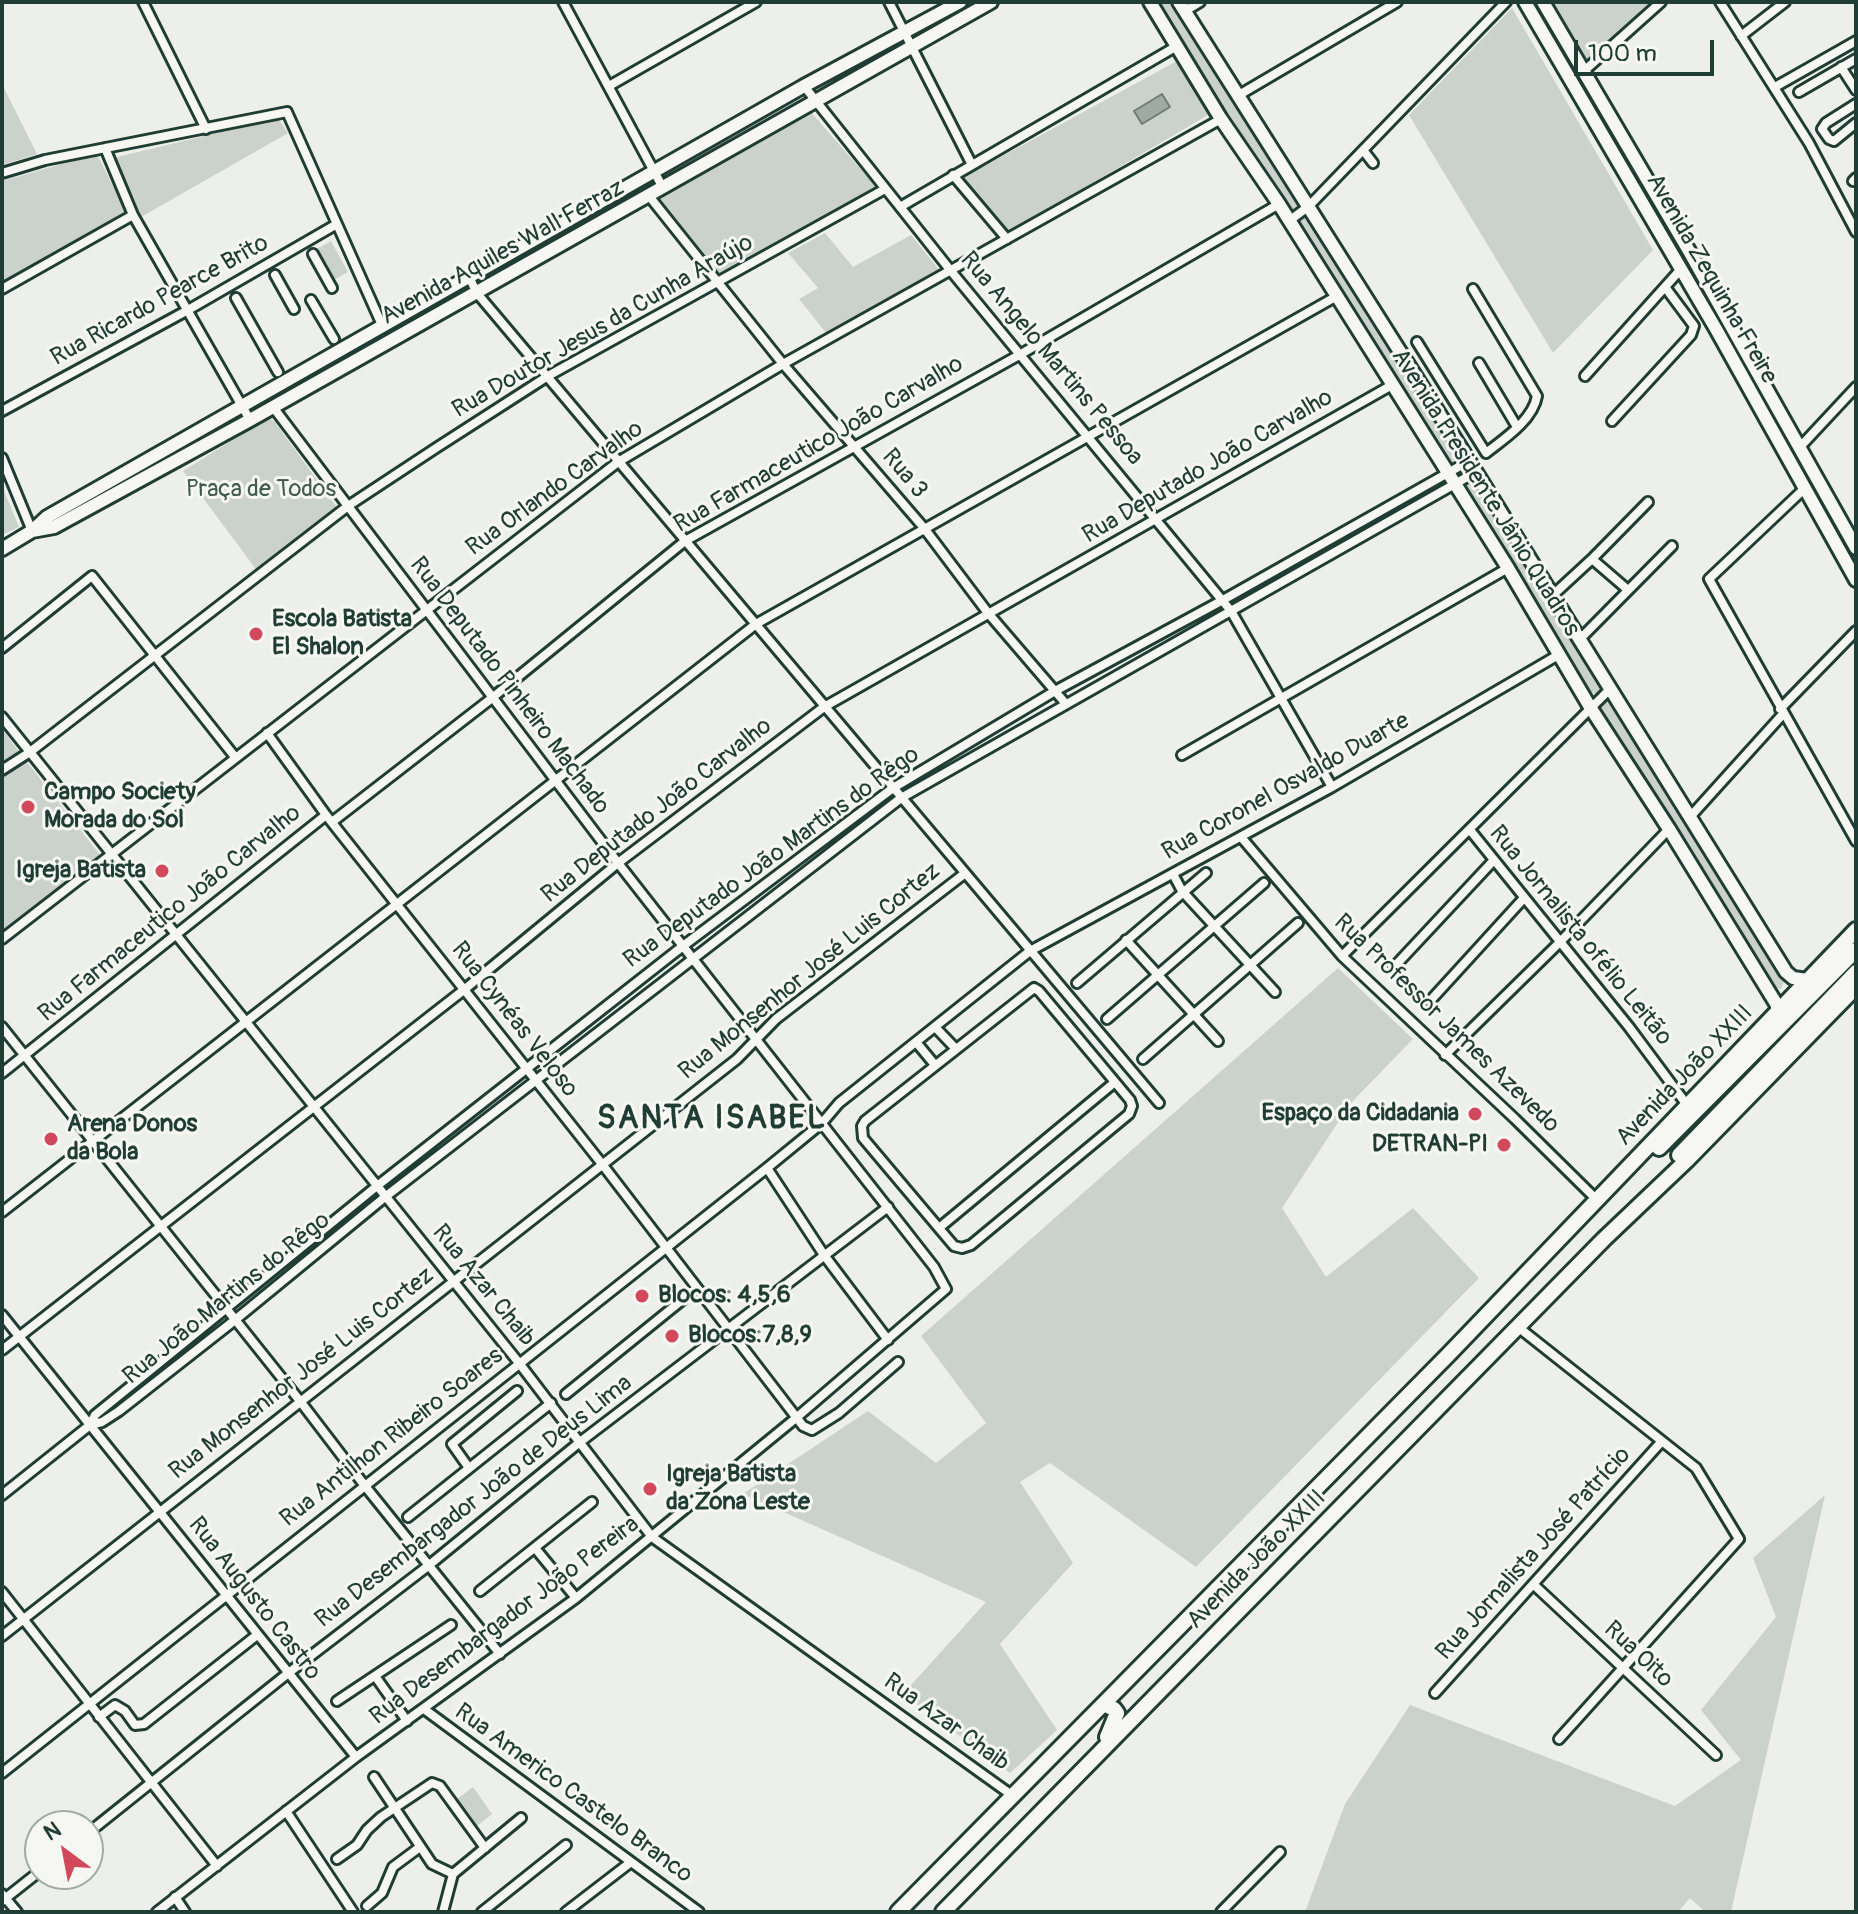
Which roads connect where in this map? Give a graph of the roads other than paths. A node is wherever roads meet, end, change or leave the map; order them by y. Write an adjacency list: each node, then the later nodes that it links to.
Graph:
1 (143, 2): 35 (street)
2 (563, 2): 25 (street)
3 (756, 2): 25 (street)
4 (889, 2): 17 (street)
5 (960, 2): 17 (main road, Avenida Aquiles Wall Ferraz)
6 (991, 2): 21 (main road, Avenida Aquiles Wall Ferraz)
7 (1150, 2): 20 (main road, Avenida Presidente Jânio Quadros)
8 (1200, 2): 16 (street)
9 (1397, 2): 30 (street)
10 (1506, 2): 39 (street)
11 (1525, 2): 59 (main road, Avenida Zequinha Freire)
12 (1543, 2): 24 (main road, Avenida Zequinha Freire)
13 (1661, 2): 24 (street)
14 (1720, 2): 18 (street)
15 (1785, 2): 18 (street)
16 (1182, 7): 30 (main road, Avenida Presidente Jânio Quadros)
17 (904, 32): 21 (street); 26 (main road, Avenida Aquiles Wall Ferraz)
18 (1741, 36): 27 (street)
19 (1856, 41): 27 (street)
20 (1177, 46): 33 (main road, Avenida Presidente Jânio Quadros); 41 (street)
21 (911, 47): 31 (main road, Avenida Aquiles Wall Ferraz); 41 (street)
22 (1856, 59): 23 (street)
23 (1841, 67): 28 (street); 29 (street)
24 (1584, 71): 56 (main road, Avenida Zequinha Freire)
25 (609, 86): 43 (street)
26 (804, 86): 31 (street, Rua Angelo Martins Pessoa); 43 (main road, Avenida Aquiles Wall Ferraz)
27 (1775, 87): 37 (street)
28 (1856, 90)
29 (1799, 92)
30 (1239, 95): 51 (main road, Avenida Presidente Jânio Quadros)
31 (813, 100): 47 (main road, Avenida Aquiles Wall Ferraz); 48 (street, Rua Angelo Martins Pessoa)
32 (1856, 104): 36 (street)
33 (1221, 119): 50 (main road, Avenida Presidente Jânio Quadros); 58 (street, Rua Orlando Carvalho)
34 (1856, 123): 36 (street)
35 (206, 129): 38 (street); 55 (street)
36 (1825, 133): 37 (street)
37 (1809, 143): 57 (street)
38 (105, 148): 44 (street); 53 (street)
39 (1363, 150): 40 (street); 42 (street)
40 (1373, 163)
41 (972, 165): 45 (street)
42 (1348, 165): 46 (street); 51 (street)
43 (656, 172): 47 (street); 65 (main road, Avenida Aquiles Wall Ferraz)
44 (2, 173)
45 (953, 175): 52 (street); 58 (street)
46 (1356, 176)
47 (663, 188): 49 (main road, Avenida Aquiles Wall Ferraz)
48 (885, 189): 52 (street, Rua Angelo Martins Pessoa); 66 (street, Rua Doutor Jesus da Cunha Araújo)
49 (649, 196): 66 (street, Rua 3); 71 (main road, Avenida Aquiles Wall Ferraz)
50 (1279, 204): 54 (main road, Avenida Presidente Jânio Quadros); 80 (street, Rua Farmaceutico João Carvalho)
51 (1309, 206): 54 (street); 100 (main road, Avenida Presidente Jânio Quadros)
52 (900, 207): 63 (street, Rua Angelo Martins Pessoa)
53 (133, 215): 69 (street); 76 (street)
54 (1289, 221): 72 (main road, Avenida Presidente Jânio Quadros)
55 (337, 224): 76 (street, Rua Ricardo Pearce Brito); 77 (street)
56 (1678, 231): 59 (main road); 60 (main road, Avenida Zequinha Freire)
57 (1856, 232)
58 (1007, 239): 63 (street, Rua Orlando Carvalho)
59 (1664, 240): 62 (main road, Avenida Zequinha Freire)
60 (1689, 251): 62 (main road); 96 (main road, Avenida Zequinha Freire)
61 (313, 254): 68 (street)
62 (1678, 264): 67 (street); 102 (main road, Avenida Zequinha Freire)
63 (951, 271): 80 (street, Rua Angelo Martins Pessoa); 82 (street, Rua Orlando Carvalho)
64 (275, 275): 75 (street)
65 (469, 276): 71 (street); 77 (main road, Avenida Aquiles Wall Ferraz)
66 (719, 281): 82 (street, Rua 3); 84 (street, Rua Doutor Jesus da Cunha Araújo)
67 (1665, 287): 85 (street); 92 (street)
68 (332, 288)
69 (2, 289)
70 (1473, 289): 93 (street)
71 (476, 292): 84 (street); 89 (main road, Avenida Aquiles Wall Ferraz)
72 (1337, 296): 86 (main road, Avenida Presidente Jânio Quadros); 94 (street)
73 (236, 298): 83 (street)
74 (311, 300): 78 (street)
75 (294, 309)
76 (188, 310): 88 (street); 90 (street, Rua Ricardo Pearce Brito)
77 (382, 325): 88 (main road, Avenida Aquiles Wall Ferraz)
78 (334, 339)
79 (1417, 342): 97 (street)
80 (1021, 354): 94 (street, Rua Angelo Martins Pessoa); 95 (street, Rua Farmaceutico João Carvalho)
81 (1479, 363): 93 (street)
82 (783, 364): 95 (street, Rua 3); 99 (street, Rua Orlando Carvalho)
83 (278, 372)
84 (548, 376): 99 (street); 104 (street, Rua Doutor Jesus da Cunha Araújo)
85 (1585, 376)
86 (1392, 385): 101 (main road, Avenida Presidente Jânio Quadros); 105 (street, Rua Deputado João Carvalho)
87 (1856, 387): 96 (street)
88 (242, 406): 91 (street); 107 (main road, Avenida Aquiles Wall Ferraz)
89 (273, 407): 91 (main road, Avenida Aquiles Wall Ferraz); 104 (street, Rua Deputado Pinheiro Machado)
90 (2, 411)
91 (250, 420): 107 (main road, Avenida Aquiles Wall Ferraz)
92 (1612, 421)
93 (1517, 427): 97 (street, Rua Deputado João Martins do Rêgo)
94 (1088, 435): 105 (street, Rua Angelo Martins Pessoa); 106 (street)
95 (855, 446): 106 (street, Rua 3); 108 (street, Rua Farmaceutico João Carvalho)
96 (1800, 447): 110 (main road, Avenida Zequinha Freire)
97 (1486, 453): 100 (street, Rua Deputado João Martins do Rêgo)
98 (2, 458): 107 (street)
99 (618, 462): 108 (street); 118 (street, Rua Orlando Carvalho)
100 (1473, 466): 101 (street, Rua Deputado João Martins do Rêgo); 116 (main road, Avenida Presidente Jânio Quadros)
101 (1452, 478): 113 (main road, Avenida Presidente Jânio Quadros); 117 (street, Rua Deputado João Martins do Rêgo); 119 (street, Rua Deputado João Martins do Rêgo)
102 (1804, 489): 114 (main road, Avenida Zequinha Freire); 134 (street)
103 (1648, 502): 112 (street)
104 (348, 506): 118 (street, Rua Deputado Pinheiro Machado); 126 (street, Rua Doutor Jesus da Cunha Araújo)
105 (1158, 519): 117 (street, Rua Angelo Martins Pessoa); 120 (street, Rua Deputado João Carvalho)
106 (924, 528): 120 (street, Rua 3); 121 (street)
107 (32, 531): 111 (main road, Avenida Aquiles Wall Ferraz)
108 (685, 541): 121 (street); 129 (street, Rua Farmaceutico João Carvalho)
109 (1672, 546): 115 (street)
110 (1856, 548)
111 (2, 549)
112 (1592, 559): 115 (street); 116 (street)
113 (1508, 568): 125 (main road, Avenida Presidente Jânio Quadros); 130 (street)
114 (1856, 580)
115 (1628, 590): 123 (street)
116 (1553, 595): 123 (main road, Avenida Presidente Jânio Quadros)
117 (1223, 600): 119 (street, Rua Angelo Martins Pessoa); 128 (street, Rua Deputado João Martins do Rêgo)
118 (426, 610): 129 (street, Rua Deputado Pinheiro Machado); 136 (street, Rua Orlando Carvalho)
119 (1231, 611): 130 (street, Rua Angelo Martins Pessoa); 131 (street, Rua Deputado João Martins do Rêgo)
120 (988, 613): 128 (street, Rua 3); 132 (street, Rua Deputado João Carvalho)
121 (756, 624): 132 (street); 141 (street)
122 (1856, 631): 134 (street)
123 (1580, 639): 127 (main road, Avenida Presidente Jânio Quadros)
124 (2, 648): 126 (street)
125 (1560, 654): 133 (main road, Avenida Presidente Jânio Quadros); 142 (street, Rua Coronel Osvaldo Duarte)
126 (153, 655): 137 (street, Rua Doutor Jesus da Cunha Araújo); 139 (street)
127 (1611, 688): 133 (street); 145 (main road, Avenida Presidente Jânio Quadros)
128 (1055, 691): 131 (street, Rua 3); 143 (street, Rua Deputado João Martins do Rêgo)
129 (492, 698): 141 (street, Rua Deputado Pinheiro Machado); 146 (street, Rua Farmaceutico João Carvalho)
130 (1283, 698): 138 (street); 142 (street, Rua Angelo Martins Pessoa)
131 (1066, 704): 144 (street, Rua Deputado João Martins do Rêgo)
132 (824, 707): 143 (street); 153 (street, Rua Deputado João Carvalho)
133 (1590, 707): 147 (main road, Avenida Presidente Jânio Quadros); 148 (street)
134 (1781, 711): 145 (street); 150 (street)
135 (2, 717): 137 (street, Rua Azar Chaib)
136 (267, 733): 139 (street, Rua Orlando Carvalho); 146 (street, Rua Cynéas Veloso)
137 (30, 752): 140 (street, Rua Doutor Jesus da Cunha Araújo); 151 (street, Rua Azar Chaib)
138 (1182, 755)
139 (235, 757): 151 (street, Rua Orlando Carvalho)
140 (2, 770)
141 (554, 780): 153 (street, Rua Deputado Pinheiro Machado); 160 (street)
142 (1332, 787): 149 (street, Rua Coronel Osvaldo Duarte)
143 (893, 788): 144 (street); 168 (street, Rua Deputado João Martins do Rêgo)
144 (901, 798): 155 (street); 172 (street, Rua Deputado João Martins do Rêgo)
145 (1690, 817): 177 (main road, Avenida Presidente Jânio Quadros)
146 (329, 819): 160 (street, Rua Cynéas Veloso); 164 (street, Rua Farmaceutico João Carvalho)
147 (1669, 829): 167 (street); 184 (main road, Avenida Presidente Jânio Quadros)
148 (1470, 830): 152 (street, Rua Jornalista ofélio Leitão); 171 (street)
149 (1241, 837): 156 (street, Rua Coronel Osvaldo Duarte); 171 (street, Rua Professor James Azevedo)
150 (1856, 841)
151 (110, 854): 164 (street, Rua Azar Chaib); 165 (street, Rua Orlando Carvalho)
152 (1494, 860): 159 (street, Rua Jornalista ofélio Leitão); 174 (street)
153 (618, 863): 168 (street, Rua Deputado Pinheiro Machado); 180 (street, Rua Deputado João Carvalho)
154 (1206, 873): 158 (street)
155 (964, 874): 170 (street); 189 (street, Rua Monsenhor José Luis Cortez)
156 (1173, 874): 158 (street); 170 (street, Rua Coronel Osvaldo Duarte)
157 (1264, 883): 162 (street)
158 (1182, 891): 162 (street); 166 (street)
159 (1524, 898): 167 (street, Rua Jornalista ofélio Leitão); 182 (street)
160 (397, 902): 180 (street, Rua Cynéas Veloso); 186 (street)
161 (1298, 923): 173 (street)
162 (1215, 926): 173 (street); 176 (street)
163 (1856, 930): 177 (main road, Avenida João XXIII)
164 (176, 936): 186 (street, Rua Azar Chaib); 193 (street, Rua Farmaceutico João Carvalho)
165 (2, 939)
166 (1126, 940): 176 (street); 178 (street)
167 (1560, 942): 194 (street); 203 (street, Rua Jornalista ofélio Leitão)
168 (683, 946): 172 (street, Rua Deputado Pinheiro Machado); 197 (street, Rua Deputado João Martins do Rêgo)
169 (1856, 950): 184 (main road)
170 (1030, 951): 188 (street, Rua Antilhon Ribeiro Soares); 201 (street)
171 (1342, 956): 194 (street, Rua Professor James Azevedo)
172 (693, 958): 189 (street, Rua Deputado Pinheiro Machado); 199 (street, Rua Deputado João Martins do Rêgo)
173 (1250, 965): 181 (street); 183 (street)
174 (1394, 967)
175 (1856, 972): 215 (main road, Avenida João XXIII)
176 (1158, 975): 183 (street); 185 (street)
177 (1807, 980): 184 (main road, Avenida João XXIII)
178 (1077, 983)
179 (1856, 987): 215 (main road, Avenida João XXIII)
180 (465, 989): 197 (street, Rua Cynéas Veloso); 202 (street, Rua Deputado João Carvalho)
181 (1275, 992)
182 (1430, 1001)
183 (1193, 1015): 190 (street); 195 (street)
184 (1782, 1016): 203 (main road, Avenida João XXIII); 217 (main road, Avenida João XXIII)
185 (1107, 1019)
186 (246, 1022): 202 (street, Rua Azar Chaib); 205 (street)
187 (2, 1027): 193 (street)
188 (935, 1027): 191 (street, Rua Antilhon Ribeiro Soares); 192 (street)
189 (757, 1040): 204 (street, Rua Deputado Pinheiro Machado); 206 (street, Rua Monsenhor José Luis Cortez)
190 (1218, 1041)
191 (916, 1042): 196 (street); 204 (street, Rua Antilhon Ribeiro Soares)
192 (956, 1049): 196 (street); 200 (street)
193 (25, 1055): 198 (street, Rua Farmaceutico João Carvalho); 205 (street)
194 (1445, 1055): 210 (street, Rua Professor James Azevedo)
195 (1143, 1059)
196 (935, 1065): 214 (street)
197 (528, 1069): 199 (street, Rua Cynéas Veloso); 208 (street, Rua Deputado João Martins do Rêgo)
198 (2, 1073)
199 (536, 1079): 206 (street, Rua Cynéas Veloso); 209 (street, Rua Deputado João Martins do Rêgo)
200 (1115, 1082): 214 (street); 214 (street)
201 (1159, 1103)
202 (313, 1105): 208 (street, Rua Azar Chaib); 213 (street, Rua Deputado João Carvalho)
203 (1687, 1105): 210 (main road, Avenida João XXIII)
204 (822, 1123): 207 (street, Rua Antilhon Ribeiro Soares); 211 (street, Rua Deputado Pinheiro Machado)
205 (92, 1141): 212 (street); 213 (street)
206 (602, 1164): 216 (street, Rua Cynéas Veloso); 219 (street, Rua Monsenhor José Luis Cortez)
207 (767, 1168): 216 (street, Rua Antilhon Ribeiro Soares); 218 (street)
208 (377, 1186): 209 (street, Rua Azar Chaib); 222 (street, Rua João Martins do Rêgo)
209 (385, 1197): 219 (street, Rua Azar Chaib); 224 (street, Rua João Martins do Rêgo)
210 (1597, 1200): 217 (main road, Avenida João XXIII)
211 (888, 1207): 218 (street, Rua Desembargador João de Deus Lima); 221 (street, Rua Deputado Pinheiro Machado)
212 (2, 1212)
213 (159, 1226): 222 (street); 227 (street, Rua Deputado João Carvalho)
214 (939, 1228)
215 (1604, 1239): 225 (main road, Avenida João XXIII)
216 (667, 1248): 220 (street, Rua Cynéas Veloso); 231 (street, Rua Antilhon Ribeiro Soares)
217 (1547, 1252): 264 (main road, Avenida João XXIII)
218 (824, 1255): 226 (street, Rua Desembargador João de Deus Lima); 228 (street)
219 (452, 1282): 231 (street, Rua Azar Chaib); 234 (street, Rua Monsenhor José Luis Cortez)
220 (697, 1288): 226 (street, Rua Cynéas Veloso); 233 (street)
221 (945, 1293): 228 (street, Rua Desembargador João Pereira)
222 (225, 1309): 224 (street); 237 (street, Rua João Martins do Rêgo)
223 (2, 1315): 227 (street, Rua Augusto Castro)
224 (235, 1320): 234 (street); 237 (street, Rua João Martins do Rêgo)
225 (1518, 1327): 238 (street); 270 (main road, Avenida João XXIII)
226 (729, 1329): 236 (street, Rua Cynéas Veloso); 239 (street, Rua Desembargador João de Deus Lima)
227 (19, 1336): 229 (street, Rua Deputado João Carvalho); 237 (street, Rua Augusto Castro)
228 (888, 1340): 236 (street, Rua Desembargador João Pereira)
229 (2, 1350)
230 (898, 1362): 236 (street)
231 (519, 1363): 235 (street, Rua Azar Chaib); 241 (street, Rua Antilhon Ribeiro Soares)
232 (517, 1391): 240 (street)
233 (566, 1394)
234 (300, 1401): 241 (street); 244 (street, Rua Monsenhor José Luis Cortez)
235 (551, 1403): 239 (street, Rua Azar Chaib); 240 (street)
236 (796, 1418): 246 (street, Rua Desembargador João Pereira)
237 (90, 1425): 242 (street, Rua João Martins do Rêgo); 244 (street, Rua Augusto Castro)
238 (1662, 1441): 249 (street, Rua Jornalista José Patrício); 259 (street)
239 (580, 1442): 246 (street, Rua Azar Chaib); 248 (street, Rua Desembargador João de Deus Lima)
240 (469, 1468): 245 (street)
241 (365, 1486): 248 (street); 252 (street, Rua Antilhon Ribeiro Soares)
242 (2, 1495)
243 (592, 1502): 247 (street)
244 (160, 1512): 252 (street, Rua Augusto Castro); 254 (street, Rua Monsenhor José Luis Cortez)
245 (408, 1517)
246 (652, 1537): 253 (street, Rua Desembargador João Pereira); 276 (street, Rua Azar Chaib)
247 (535, 1548): 250 (street); 253 (street)
248 (428, 1566): 258 (street); 260 (street, Rua Desembargador João de Deus Lima)
249 (1533, 1584): 259 (street, Rua Oito); 262 (street, Rua Jornalista José Patrício)
250 (480, 1591)
251 (2, 1592): 254 (street)
252 (227, 1594): 256 (street, Rua Augusto Castro); 265 (street, Rua Antilhon Ribeiro Soares)
253 (576, 1598): 258 (street, Rua Desembargador João Pereira)
254 (23, 1619): 257 (street, Rua Monsenhor José Luis Cortez); 265 (street)
255 (451, 1625): 261 (street)
256 (257, 1635): 260 (street, Rua Augusto Castro); 267 (street)
257 (2, 1636)
258 (500, 1654): 266 (street, Rua Desembargador João Pereira)
259 (1623, 1668): 269 (street); 271 (street, Rua Oito)
260 (287, 1674): 272 (street, Rua Augusto Castro); 275 (street, Rua Desembargador João de Deus Lima)
261 (375, 1676): 263 (street); 268 (street)
262 (1435, 1693)
263 (337, 1701)
264 (1104, 1704): 270 (main road); 276 (main road, Avenida João XXIII)
265 (90, 1706): 267 (street); 273 (street, Rua Antilhon Ribeiro Soares)
266 (424, 1709): 268 (street, Rua Desembargador João Pereira); 286 (street, Rua Americo Castelo Branco)
267 (99, 1717): 275 (street)
268 (407, 1721): 272 (street, Rua Desembargador João Pereira)
269 (1559, 1739)
270 (1102, 1748): 293 (main road, Avenida João XXIII)
271 (1716, 1755)
272 (356, 1757): 278 (street, Rua Desembargador João Pereira)
273 (2, 1773)
274 (374, 1777): 277 (street)
275 (152, 1782): 280 (street, Rua Desembargador João de Deus Lima); 287 (street)
276 (1013, 1796): 302 (main road, Avenida João XXIII)
277 (396, 1807): 282 (street); 283 (street); 285 (street)
278 (286, 1811): 287 (street, Rua Desembargador João Pereira); 297 (street)
279 (521, 1818): 283 (street)
280 (104, 1820)
281 (566, 1845): 299 (street)
282 (420, 1847): 288 (street); 292 (street)
283 (485, 1848): 288 (street)
284 (1280, 1852): 303 (street)
285 (337, 1859)
286 (631, 1862): 300 (street); 301 (street, Rua Americo Castelo Branco)
287 (217, 1866): 290 (street, Rua Desembargador João Pereira)
288 (453, 1874): 298 (street)
289 (24, 1883): 291 (street)
290 (175, 1897): 295 (street, Rua Desembargador João Pereira); 296 (street)
291 (3, 1898): 294 (street)
292 (367, 1906)
293 (950, 1910)
294 (17, 1912)
295 (157, 1912)
296 (185, 1912)
297 (353, 1912)
298 (443, 1912)
299 (482, 1912)
300 (566, 1912)
301 (699, 1912)
302 (898, 1912)
303 (1221, 1912)

